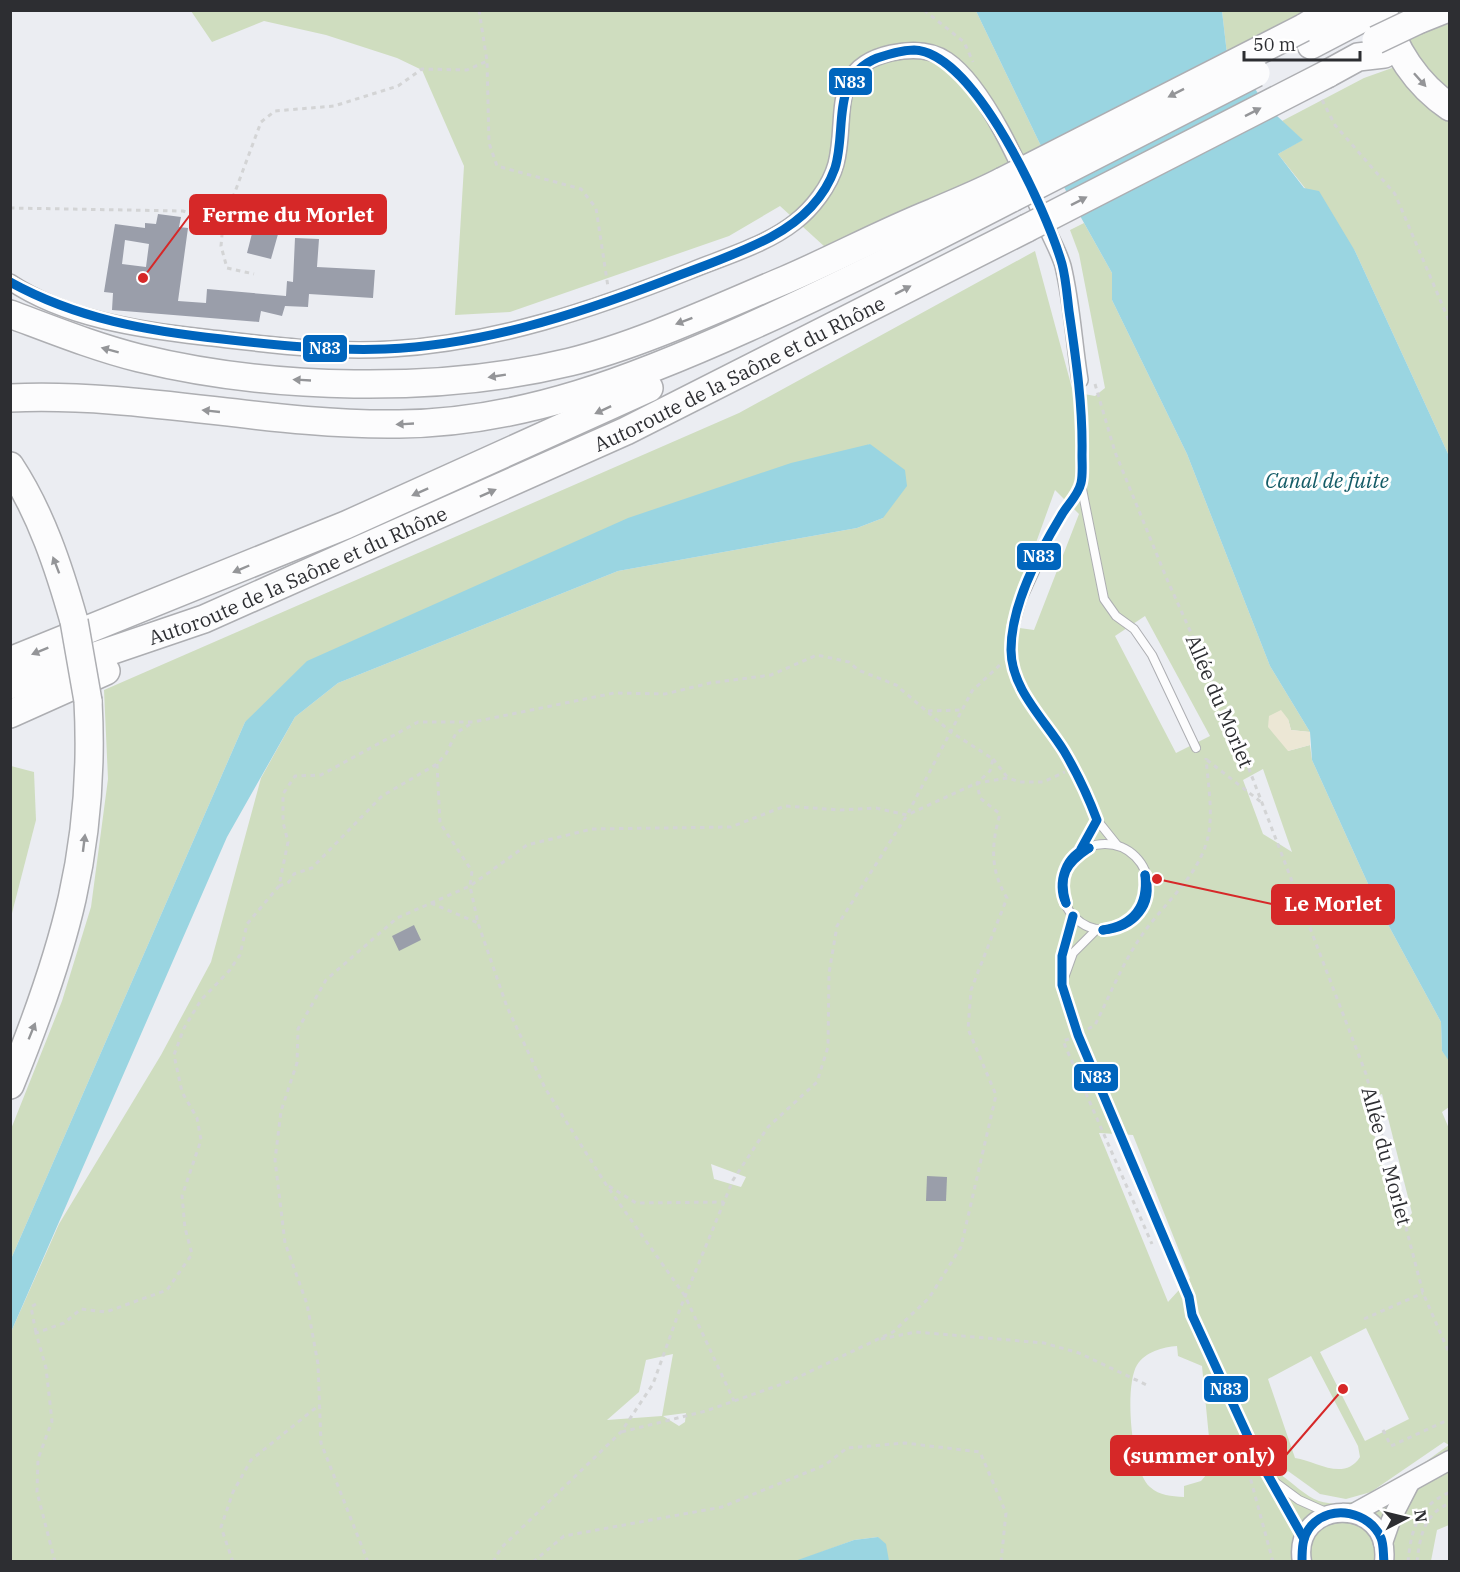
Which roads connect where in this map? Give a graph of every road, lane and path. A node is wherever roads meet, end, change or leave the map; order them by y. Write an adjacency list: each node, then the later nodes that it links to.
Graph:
1 (479, 10): 8 (path)
2 (924, 10): 9 (path)
3 (1378, 10): 6 (highway)
4 (1383, 10): 11 (highway, one-way to 11)
5 (1443, 10): 7 (highway, Autoroute de la Saône et du Rhône)
6 (1341, 18): 12 (highway, one-way to 12, bridge)
7 (1431, 27): 10 (highway, Autoroute de la Saône et du Rhône)
8 (487, 62): 15 (path); 19 (path)
9 (974, 65)
10 (1324, 87): 22 (path); 29 (highway, Autoroute de la Saône et du Rhône, one-way to 10, bridge)
11 (1449, 107)
12 (1008, 189): 13 (highway); 23 (highway)
13 (969, 199): 21 (highway, one-way to 21); 26 (highway)
14 (10, 208): 15 (path)
15 (223, 224): 16 (path)
16 (254, 274)
17 (10, 282): 24 (street)
18 (618, 286): 19 (path)
19 (609, 290): 20 (path)
20 (599, 293)
21 (10, 314)
22 (1449, 323)
23 (669, 363): 26 (highway); 31 (highway, one-way to 31)
24 (1087, 379): 28 (lane); 45 (path, Allée du Morlet)
25 (10, 398): 26 (highway, one-way to 25)
26 (463, 419)
27 (10, 466): 58 (highway, one-way to 27, bridge)
28 (1081, 484): 30 (lane); 38 (lane)
29 (204, 619): 32 (highway, Autoroute de la Saône et du Rhône); 35 (highway)
30 (1011, 654): 33 (path); 42 (lane)
31 (10, 661)
32 (10, 685)
33 (962, 710): 34 (path); 37 (path)
34 (926, 711): 36 (path); 37 (path)
35 (10, 714)
36 (473, 722): 41 (path); 50 (path)
37 (951, 732): 40 (path); 46 (path)
38 (1196, 748): 39 (path)
39 (1206, 758): 45 (path); 57 (path)
40 (993, 759): 43 (path); 44 (path)
41 (437, 764): 50 (path); 51 (path)
42 (1073, 768): 43 (path); 47 (lane)
43 (1008, 778): 44 (path)
44 (977, 783): 46 (path); 67 (path)
45 (1263, 803): 62 (path, Allée du Morlet)
46 (907, 815): 51 (path); 60 (path)
47 (1097, 820): 48 (lane); 49 (lane)
48 (1117, 845): 49 (lane); 55 (lane)
49 (1081, 849): 53 (lane)
50 (279, 886): 66 (path)
51 (470, 886): 52 (path); 54 (path)
52 (431, 903): 54 (path); 71 (path)
53 (1073, 916): 55 (lane); 56 (lane)
54 (478, 923): 59 (path)
55 (1097, 930): 56 (lane)
56 (1062, 986): 57 (lane)
57 (1078, 1035): 61 (path); 77 (lane)
58 (10, 1085)
59 (608, 1185): 60 (path); 63 (path)
60 (724, 1202): 63 (path)
61 (1156, 1253)
62 (1423, 1293): 65 (path); 68 (path, Allée du Morlet)
63 (685, 1296): 70 (path); 74 (path)
64 (36, 1304): 66 (path)
65 (1364, 1319)
66 (36, 1333): 85 (path)
67 (878, 1340): 69 (path); 70 (path)
68 (1449, 1355)
69 (1149, 1386)
70 (734, 1401): 74 (path)
71 (318, 1406): 86 (path); 87 (path)
72 (1449, 1419): 73 (path)
73 (1383, 1430)
74 (621, 1432): 88 (path)
75 (1243, 1452): 91 (path)
76 (1449, 1460): 78 (street)
77 (1269, 1479): 82 (lane); 83 (lane)
78 (1410, 1483): 81 (street); 84 (street)
79 (1449, 1492): 93 (path)
80 (1449, 1503): 94 (path)
81 (1354, 1513): 82 (street); 84 (street)
82 (1330, 1514): 83 (street)
83 (1304, 1539): 92 (street)
84 (1384, 1552)
85 (55, 1562)
86 (233, 1562)
87 (368, 1562)
88 (493, 1562)
89 (532, 1562): 90 (path)
90 (1001, 1562)
91 (1273, 1562)
92 (1302, 1562)
93 (1408, 1562)
94 (1417, 1562)

